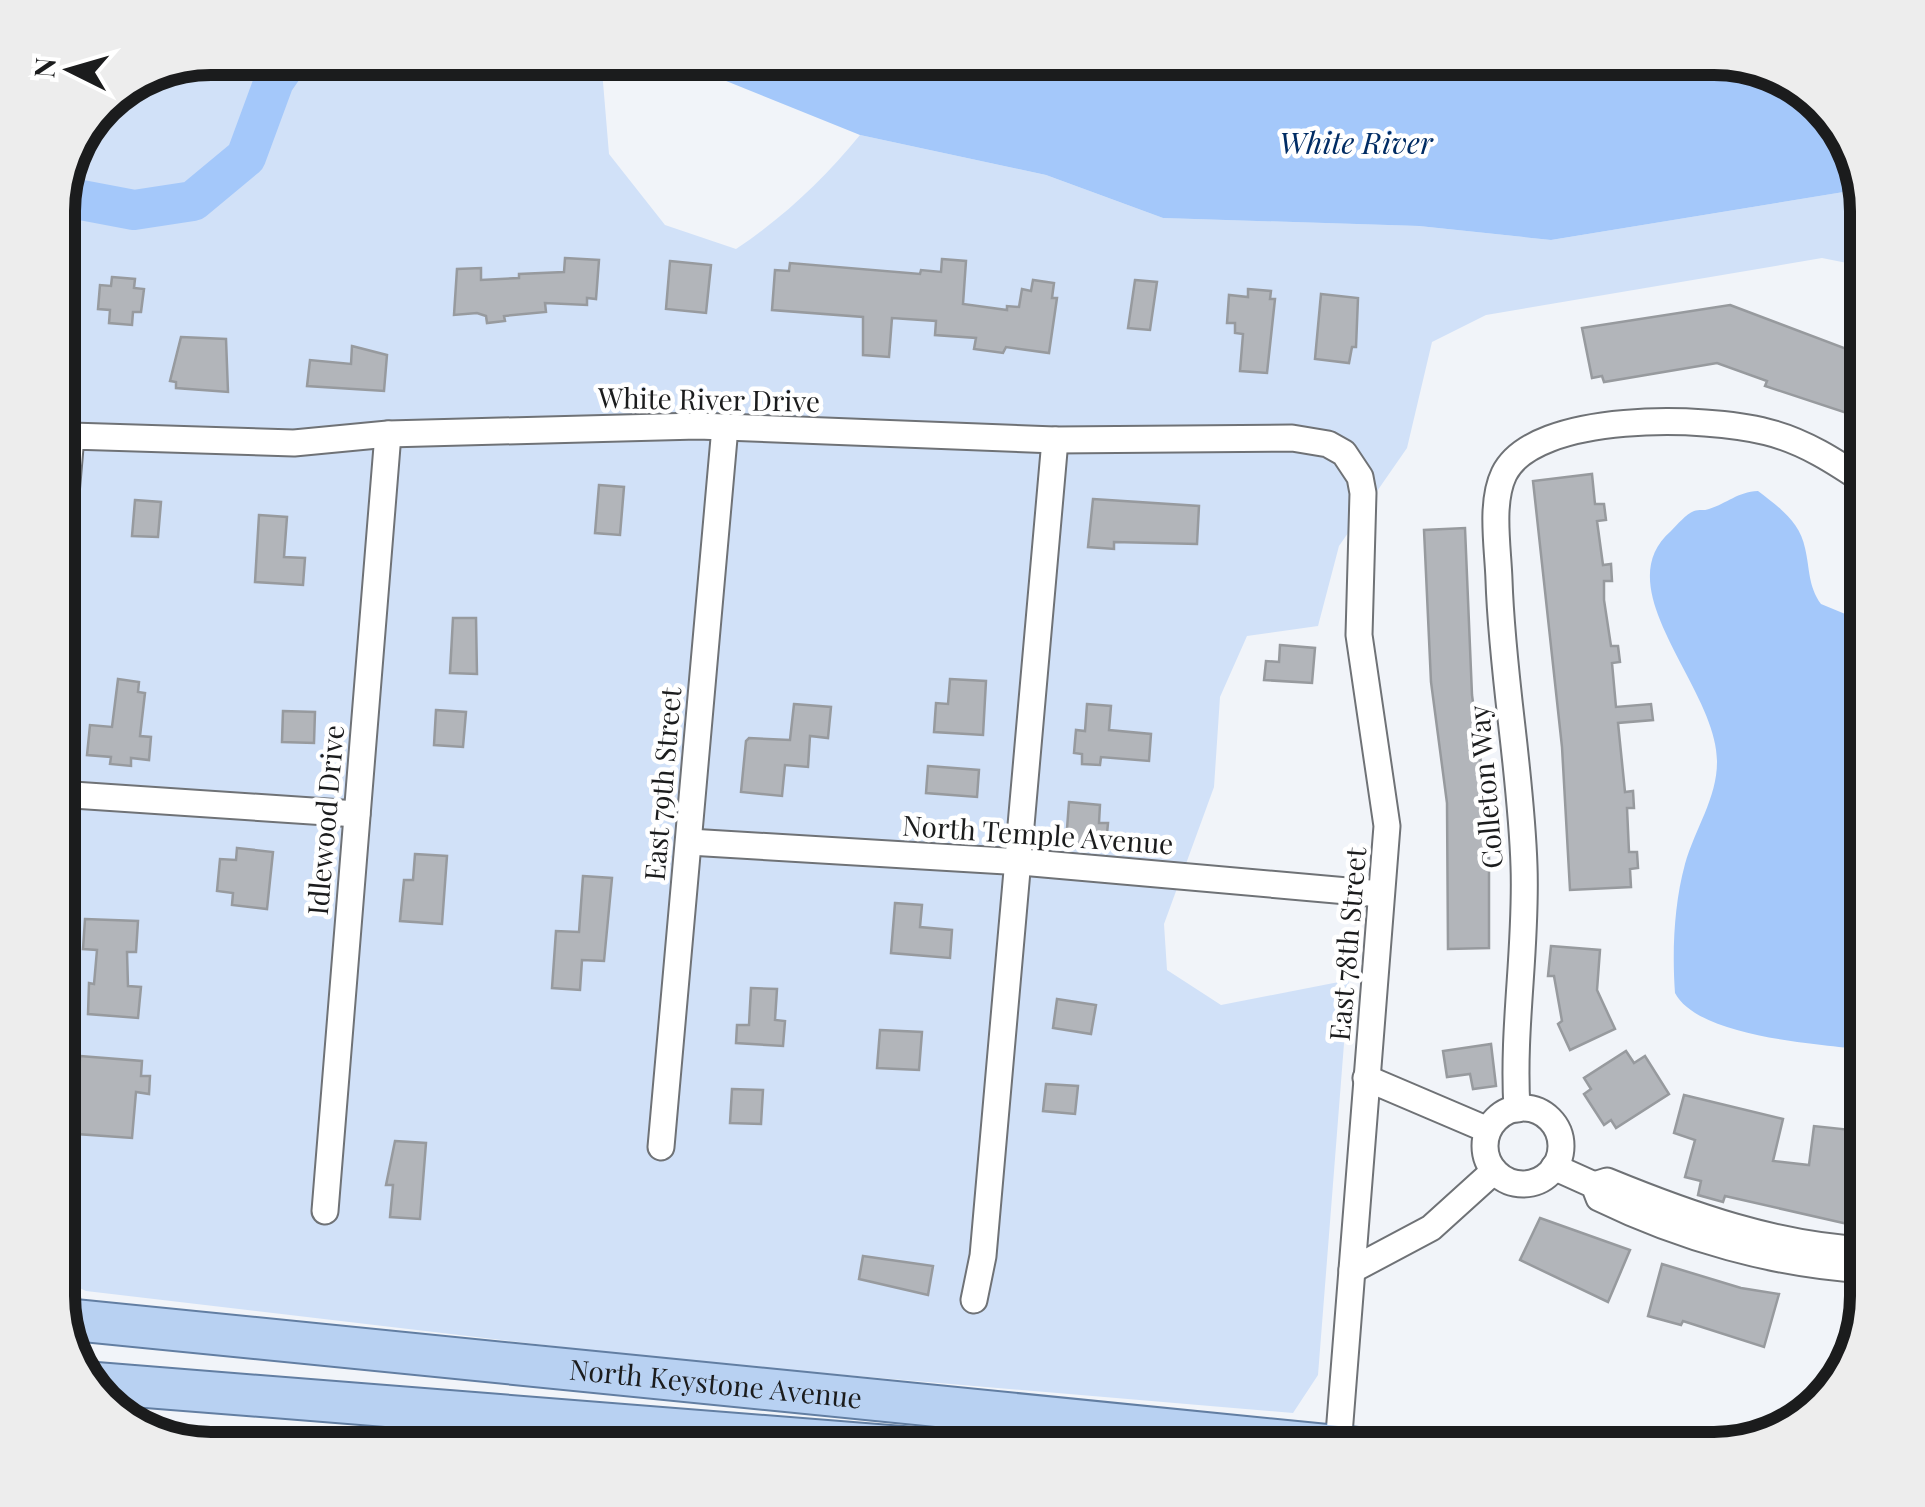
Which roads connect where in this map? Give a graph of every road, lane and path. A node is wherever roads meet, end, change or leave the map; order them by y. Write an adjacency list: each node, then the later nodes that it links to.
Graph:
1 (724, 428): 2 (street, White River Drive); 4 (street, White River Drive); 9 (street, East 79th Street)
2 (388, 434): 3 (street, White River Drive); 8 (street, Idlewood Drive)
3 (75, 436)
4 (1055, 440): 5 (street, White River Drive); 10 (street)
5 (1344, 453): 11 (street, East 78th Street)
6 (1850, 472): 13 (street, Colleton Way)
7 (75, 795): 8 (street)
8 (357, 814): 19 (street, Idlewood Drive)
9 (689, 842): 10 (street, North Temple Avenue); 15 (street, East 79th Street)
10 (1021, 862): 11 (street, North Temple Avenue); 23 (street)
11 (1381, 894): 12 (street, East 78th Street)
12 (1366, 1078): 14 (street); 22 (street, East 78th Street)
13 (1517, 1108): 14 (street); 16 (street)
14 (1488, 1130): 17 (street)
15 (660, 1146)
16 (1554, 1166): 17 (street); 18 (street)
17 (1494, 1171): 22 (street)
18 (1594, 1185): 20 (street); 21 (street)
19 (324, 1210)
20 (1850, 1247)
21 (1850, 1267)
22 (1352, 1270): 28 (street, East 78th Street)
23 (974, 1300)
24 (78, 1320): 27 (main road, North Keystone Avenue)
25 (108, 1385): 26 (main road, North Keystone Avenue)
26 (700, 1432)
27 (1192, 1432)
28 (1352, 1432)

